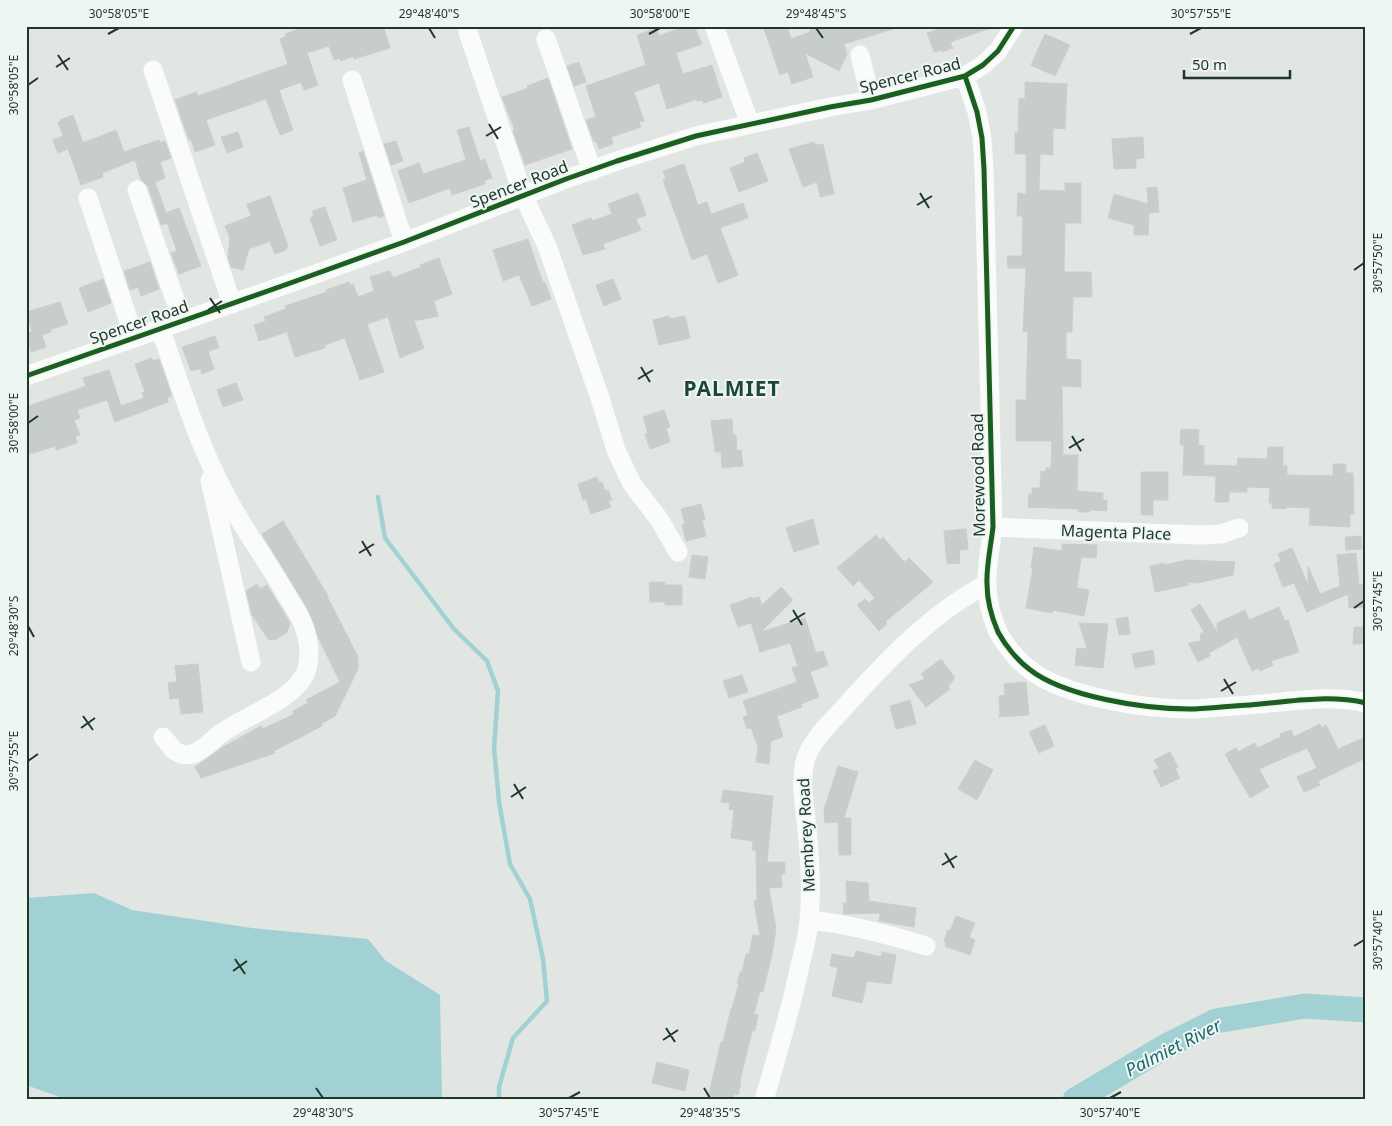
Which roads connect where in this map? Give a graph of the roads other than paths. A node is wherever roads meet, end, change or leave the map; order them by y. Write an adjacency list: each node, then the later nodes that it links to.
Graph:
1 (714, 26): 10 (street)
2 (1014, 26): 7 (street, Spencer Road)
3 (468, 32): 13 (street)
4 (546, 39): 11 (street)
5 (860, 55): 9 (street)
6 (153, 70): 16 (street)
7 (965, 76): 9 (street, Spencer Road); 22 (street, Morewood Road)
8 (352, 80): 15 (street)
9 (871, 100): 10 (street, Spencer Road)
10 (750, 124): 11 (street, Spencer Road)
11 (592, 171): 13 (street, Spencer Road)
12 (137, 190): 17 (street)
13 (523, 195): 15 (street, Spencer Road); 24 (street)
14 (88, 198): 19 (street)
15 (404, 242): 16 (street, Spencer Road)
16 (232, 304): 17 (street, Spencer Road)
17 (182, 320): 18 (street, Spencer Road)
18 (160, 328): 19 (street, Spencer Road); 21 (street)
19 (134, 337): 20 (street, Spencer Road)
20 (26, 376)
21 (199, 438): 26 (street); 28 (street)
22 (993, 527): 23 (street, Magenta Place); 25 (street, Morewood Road)
23 (1239, 528)
24 (678, 552)
25 (987, 584): 27 (street, Morewood Road); 29 (street, Membrey Road)
26 (251, 662)
27 (1366, 703)
28 (163, 737)
29 (809, 920): 30 (street); 31 (street, Membrey Road)
30 (926, 946)
31 (764, 1100)

